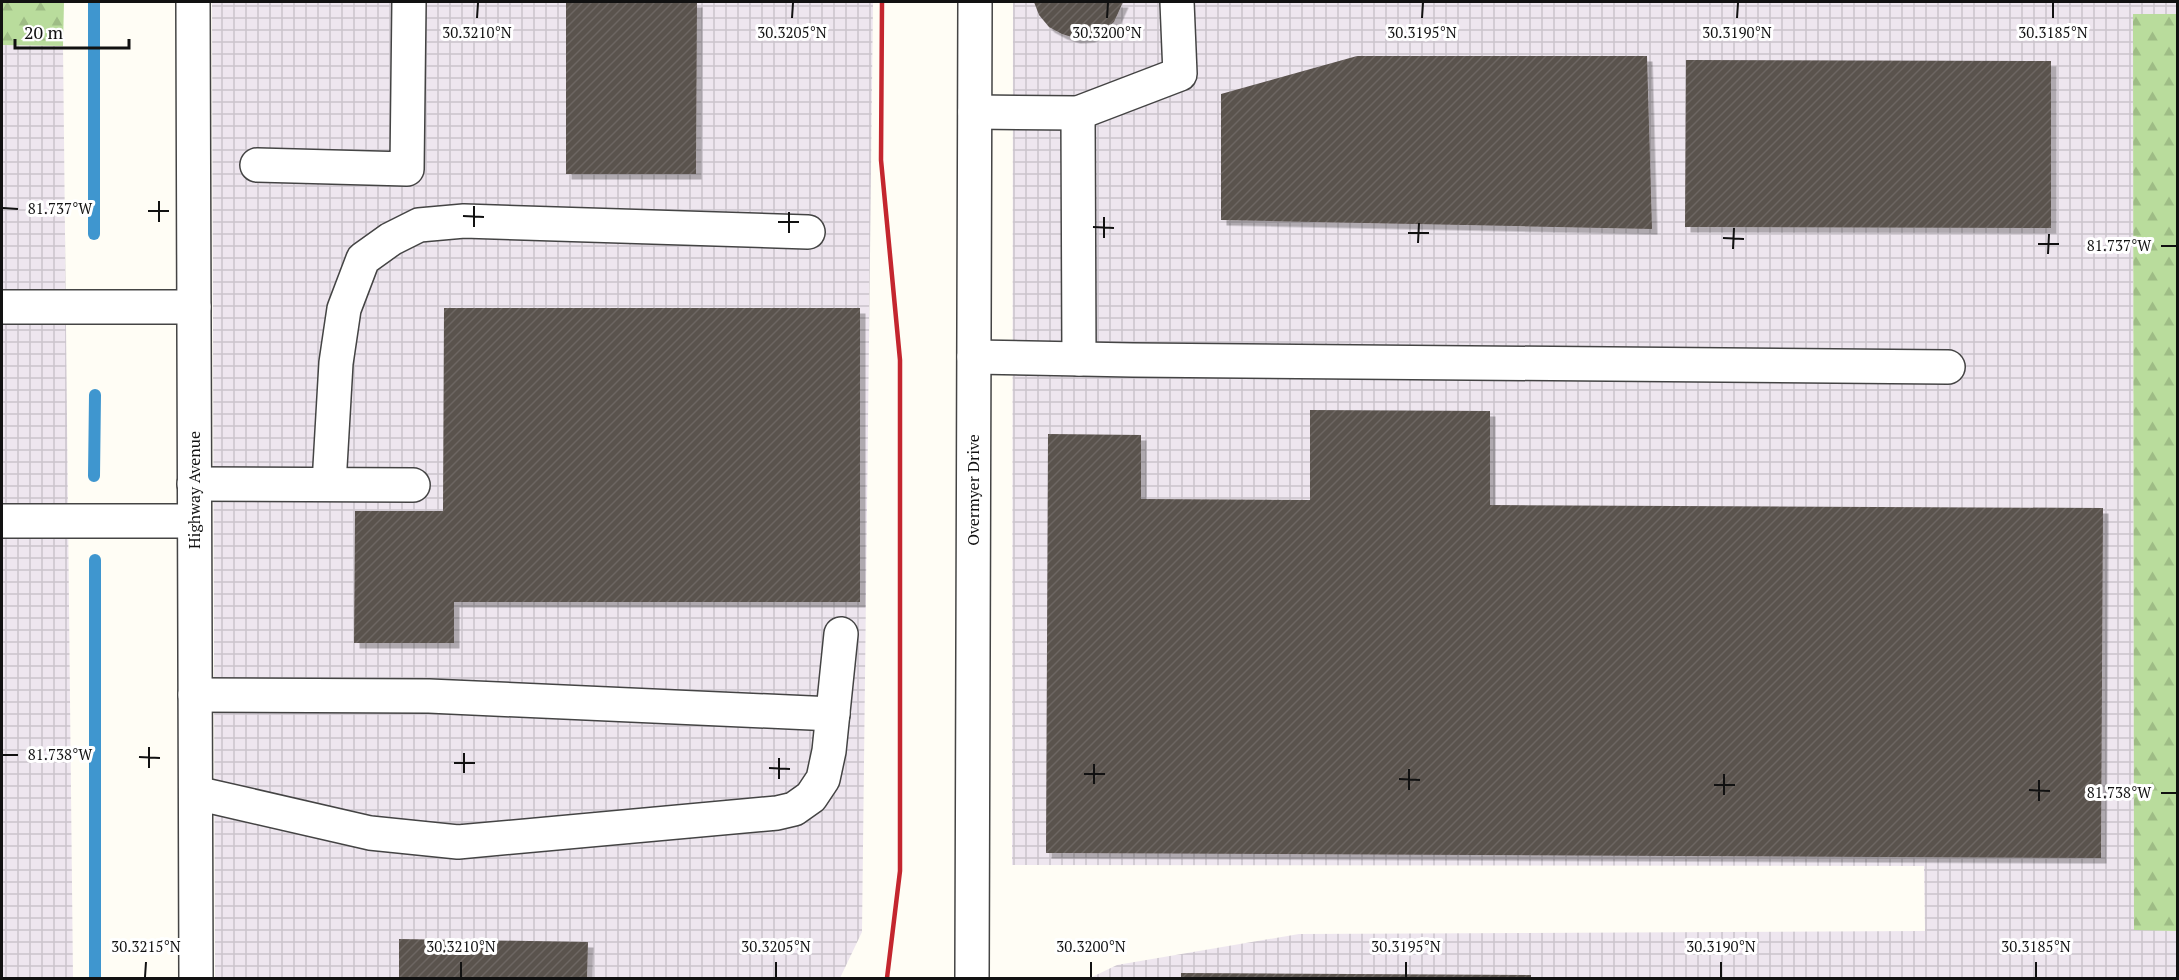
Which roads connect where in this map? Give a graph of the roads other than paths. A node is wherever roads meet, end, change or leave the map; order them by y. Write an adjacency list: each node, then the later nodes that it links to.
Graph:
1 (193, 2): 10 (street, Highway Avenue)
2 (409, 2): 7 (street)
3 (975, 2): 5 (street, Overmyer Drive)
4 (1177, 2): 6 (street)
5 (975, 112): 6 (street); 11 (street, Overmyer Drive)
6 (1078, 113): 12 (street)
7 (257, 165)
8 (808, 232): 15 (street)
9 (2, 307): 10 (street)
10 (194, 307): 14 (street, Highway Avenue)
11 (974, 357): 12 (street); 24 (street, Overmyer Drive)
12 (1079, 359): 13 (street)
13 (1948, 368)
14 (194, 484): 15 (street); 18 (street, Highway Avenue)
15 (329, 484): 16 (street)
16 (413, 486)
17 (2, 521): 18 (street)
18 (194, 521): 20 (street, Highway Avenue)
19 (841, 634): 21 (street)
20 (195, 695): 21 (street); 22 (street, Highway Avenue)
21 (833, 714): 22 (street)
22 (196, 793): 23 (street, Highway Avenue)
23 (196, 978)
24 (972, 978)

